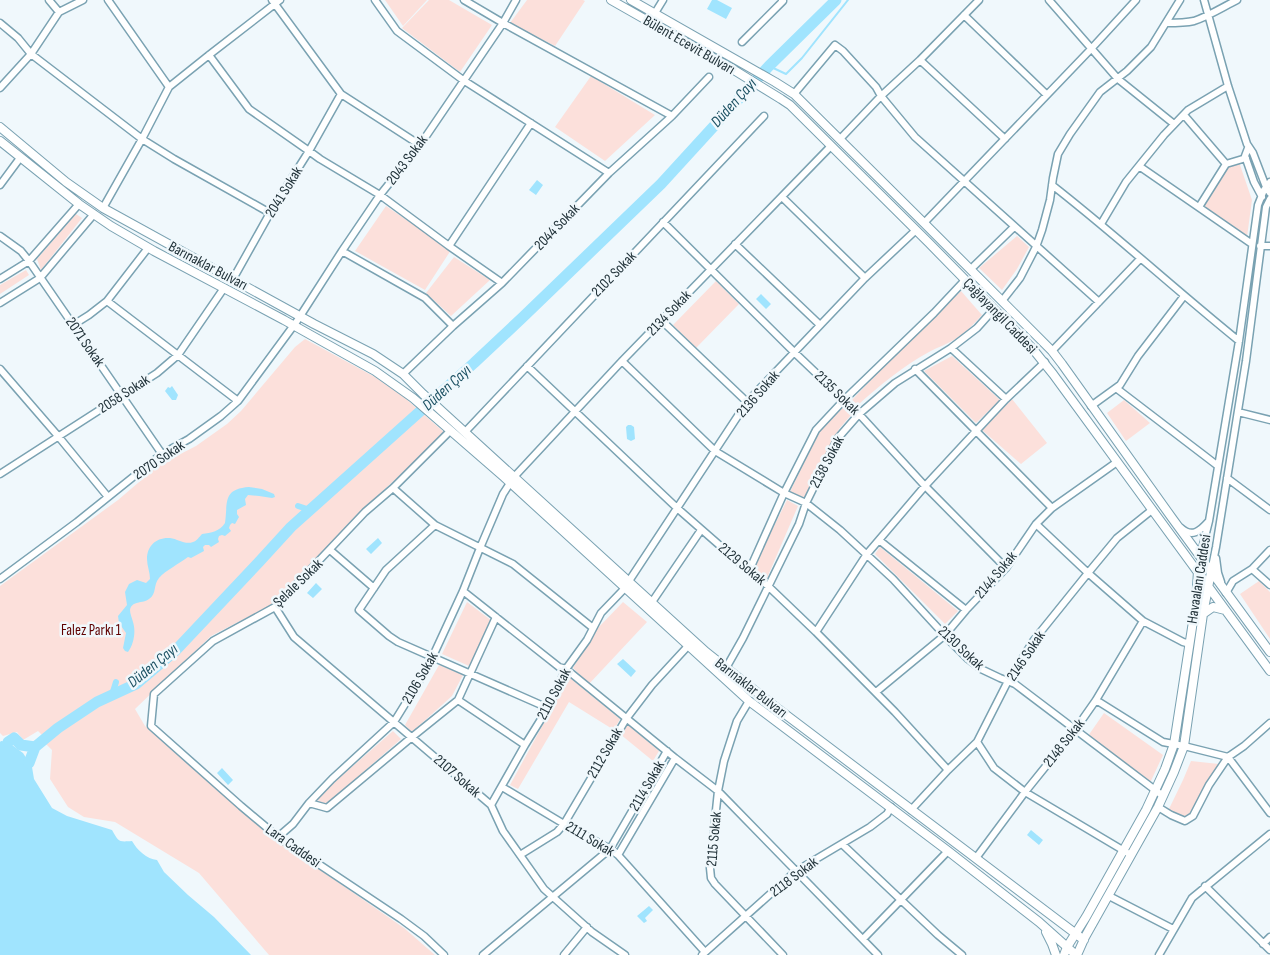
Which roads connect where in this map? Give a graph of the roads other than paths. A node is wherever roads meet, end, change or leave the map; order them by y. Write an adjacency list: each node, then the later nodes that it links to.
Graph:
1 (49, 0): 18 (street)
2 (83, 0): 18 (street)
3 (108, 0): 35 (street)
4 (375, 0): 32 (street)
5 (464, 0): 23 (street)
6 (516, 0): 23 (street, 2043 Sokak)
7 (611, 0): 37 (main road, Bülent Ecevit Bulvarı)
8 (632, 0): 19 (main road, Bülent Ecevit Bulvarı)
9 (663, 0): 19 (street)
10 (784, 0): 25 (street)
11 (979, 0): 20 (street)
12 (1049, 0): 26 (street)
13 (1136, 0): 26 (street)
14 (1180, 0): 24 (street)
15 (1204, 0): 21 (street)
16 (1238, 0): 21 (street)
17 (275, 1): 28 (street); 38 (street)
18 (59, 12): 27 (street)
19 (655, 13): 33 (main road, Bülent Ecevit Bulvarı)
20 (964, 15): 29 (street); 40 (street)
21 (1208, 15): 24 (street); 34 (street)
22 (0, 23): 27 (street)
23 (502, 23): 32 (street, 2043 Sokak); 43 (street)
24 (1166, 23): 31 (street)
25 (742, 42)
26 (1091, 49): 31 (street); 40 (street)
27 (32, 54): 36 (street); 50 (street)
28 (208, 55): 35 (street); 55 (street)
29 (920, 60): 41 (street); 49 (street)
30 (709, 77): 43 (street, 2044 Sokak)
31 (1118, 79): 46 (street); 63 (street)
32 (463, 80): 45 (street); 52 (street, 2043 Sokak)
33 (775, 82): 39 (main road, Çağlayangil Caddesi)
34 (1228, 86): 42 (street); 54 (street)
35 (169, 87): 50 (street)
36 (0, 88)
37 (768, 90): 53 (main road, Çağlayangil Caddesi)
38 (341, 94): 52 (street); 55 (street)
39 (794, 94): 41 (street); 48 (main road, Çağlayangil Caddesi)
40 (1047, 95): 49 (street)
41 (881, 96): 48 (street); 61 (street)
42 (1184, 115): 46 (street); 58 (street)
43 (672, 116): 60 (street, 2044 Sokak)
44 (764, 116): 74 (street, 2102 Sokak)
45 (531, 124): 60 (street); 82 (street)
46 (1174, 124): 59 (street)
47 (0, 126): 71 (main road, Barınaklar Bulvarı)
48 (840, 139): 75 (main road, Çağlayangil Caddesi)
49 (1005, 139): 61 (street)
50 (142, 140): 71 (street); 72 (street)
51 (0, 141): 56 (main road, Barınaklar Bulvarı)
52 (420, 145): 65 (street, 2043 Sokak)
53 (832, 146): 67 (street, 2134 Sokak); 78 (main road, Çağlayangil Caddesi)
54 (1248, 148): 57 (street); 64 (street)
55 (309, 151): 65 (street, 2041 Sokak); 72 (street, 2041 Sokak)
56 (20, 158): 62 (street); 69 (main road, Barınaklar Bulvarı)
57 (1246, 158): 58 (street); 66 (street)
58 (1226, 164): 70 (street)
59 (1139, 166): 70 (street); 76 (street)
60 (609, 173): 97 (street, 2044 Sokak)
61 (964, 181): 75 (street); 77 (street)
62 (0, 185)
63 (1052, 185): 76 (street); 85 (street)
64 (1269, 187): 66 (street, Havaalanı Caddesi)
65 (380, 195): 82 (street, 2041 Sokak); 87 (street, 2043 Sokak)
66 (1261, 196): 68 (street); 81 (street, Havaalanı Caddesi)
67 (782, 197): 80 (street, 2134 Sokak); 93 (street)
68 (1269, 202): 83 (street, Havaalanı Caddesi)
69 (79, 204): 73 (main road, Barınaklar Bulvarı); 89 (street)
70 (1198, 207): 81 (street)
71 (103, 208): 95 (main road, Barınaklar Bulvarı)
72 (270, 213): 95 (street, 2041 Sokak)
73 (94, 214): 86 (main road, Barınaklar Bulvarı); 92 (street)
74 (663, 222): 91 (street, 2135 Sokak); 117 (street, 2102 Sokak)
75 (924, 223): 101 (main road, Çağlayangil Caddesi)
76 (1101, 224): 88 (street)
77 (1014, 227): 85 (street); 90 (street)
78 (916, 230): 93 (street, 2136 Sokak); 96 (main road, Çağlayangil Caddesi)
79 (0, 236): 89 (street, 2071 Sokak)
80 (735, 244): 91 (street, 2134 Sokak); 108 (street)
81 (1252, 244): 110 (street, Havaalanı Caddesi)
82 (448, 246): 97 (street, 2041 Sokak)
83 (1260, 246): 84 (street); 129 (street, Havaalanı Caddesi)
84 (1270, 246)
85 (1036, 247): 101 (street); 102 (street)
86 (148, 248): 98 (main road, Barınaklar Bulvarı); 100 (street)
87 (342, 251): 105 (street, 2043 Sokak); 109 (street)
88 (1140, 259): 99 (street); 102 (street)
89 (29, 261): 92 (street, 2071 Sokak); 94 (street)
90 (974, 266)
91 (711, 270): 106 (street, 2134 Sokak); 113 (street, 2135 Sokak)
92 (40, 278): 103 (street); 107 (street, 2071 Sokak)
93 (865, 278): 108 (street, 2136 Sokak)
94 (0, 279)
95 (233, 279): 105 (main road, Barınaklar Bulvarı)
96 (965, 280): 104 (main road, Çağlayangil Caddesi); 124 (street)
97 (502, 283): 109 (street, 2044 Sokak)
98 (224, 288): 105 (main road, Barınaklar Bulvarı); 114 (street, 2058 Sokak)
99 (1184, 296): 110 (street); 121 (street)
100 (107, 301): 107 (street); 114 (street)
101 (1002, 302): 112 (main road, Çağlayangil Caddesi)
102 (1098, 302): 112 (street)
103 (0, 303)
104 (994, 309): 111 (street, 2138 Sokak); 116 (main road, Çağlayangil Caddesi)
105 (297, 320): 120 (main road, Barınaklar Bulvarı); 125 (street, 2070 Sokak); 132 (main road, Barınaklar Bulvarı)
106 (661, 320): 115 (street, 2134 Sokak); 126 (street)
107 (73, 325): 122 (street, 2071 Sokak)
108 (820, 325): 113 (street, 2136 Sokak)
109 (453, 326): 120 (street, 2044 Sokak)
110 (1239, 341): 139 (street, Havaalanı Caddesi)
111 (951, 348): 119 (street, 2138 Sokak); 123 (street)
112 (1052, 351): 127 (main road, Çağlayangil Caddesi)
113 (795, 353): 124 (street, 2135 Sokak); 126 (street, 2136 Sokak)
114 (178, 355): 122 (street, 2058 Sokak); 125 (street)
115 (622, 361): 128 (street, 2134 Sokak); 136 (street, 2130 Sokak)
116 (1045, 362): 123 (street); 138 (main road, Çağlayangil Caddesi)
117 (527, 366): 128 (street, 2129 Sokak); 134 (street, 2102 Sokak)
118 (0, 369): 135 (street)
119 (916, 369): 130 (street, 2138 Sokak); 133 (street)
120 (403, 374): 134 (main road, Barınaklar Bulvarı)
121 (1116, 388): 127 (street); 139 (street)
122 (122, 396): 135 (street, 2058 Sokak); 137 (street, 2071 Sokak)
123 (1006, 399): 133 (street)
124 (844, 400): 130 (street, 2135 Sokak); 145 (street)
125 (238, 401): 137 (street, 2070 Sokak)
126 (747, 402): 136 (street, 2136 Sokak)
127 (1091, 406): 152 (main road, Çağlayangil Caddesi)
128 (574, 412): 142 (street, 2134 Sokak); 148 (street, 2129 Sokak)
129 (1238, 412): 131 (street); 141 (street, Havaalanı Caddesi)
130 (859, 414): 143 (street, 2135 Sokak); 147 (street, 2138 Sokak)
131 (1270, 420)
132 (450, 431): 142 (main road, Barınaklar Bulvarı); 144 (street, Şelale Sokak)
133 (976, 431): 143 (street); 149 (street)
134 (465, 432): 142 (main road, Barınaklar Bulvarı)
135 (58, 436): 140 (street, 2058 Sokak); 146 (street)
136 (715, 451): 145 (street, 2130 Sokak); 148 (street, 2136 Sokak)
137 (162, 454): 146 (street, 2070 Sokak)
138 (1117, 462): 149 (street, 2144 Sokak); 150 (main road, Çağlayangil Caddesi)
139 (1218, 466): 153 (street, Havaalanı Caddesi)
140 (0, 474)
141 (1227, 478): 151 (street); 161 (street, Havaalanı Caddesi)
142 (512, 480): 158 (street, 2106 Sokak); 172 (main road, Barınaklar Bulvarı)
143 (925, 486): 157 (street); 165 (street, 2135 Sokak)
144 (393, 488): 155 (street); 159 (street, Şelale Sokak)
145 (784, 493): 147 (street, 2130 Sokak); 167 (street)
146 (108, 497): 171 (street, 2070 Sokak)
147 (806, 503): 162 (street, 2130 Sokak); 174 (street, 2138 Sokak)
148 (677, 508): 156 (street, 2129 Sokak); 172 (street, 2136 Sokak)
149 (1052, 508): 154 (street, 2144 Sokak)
150 (1152, 510): 163 (main road, Çağlayangil Caddesi); 169 (street, 2146 Sokak)
151 (1270, 510)
152 (1172, 518): 153 (street); 164 (main road, Çağlayangil Caddesi)
153 (1209, 521): 164 (street, Havaalanı Caddesi)
154 (1036, 524): 165 (street, 2144 Sokak); 169 (street)
155 (435, 525): 158 (street); 176 (street)
156 (702, 530): 167 (street, 2129 Sokak); 180 (street)
157 (879, 540): 162 (street); 182 (street)
158 (480, 548): 177 (street, 2106 Sokak); 187 (street)
159 (330, 550): 176 (street); 181 (street, Şelale Sokak)
160 (1270, 550): 166 (street)
161 (1215, 552): 168 (street, Havaalanı Caddesi); 178 (street)
162 (867, 554): 188 (street); 189 (street, 2130 Sokak)
163 (1185, 555): 170 (main road, Çağlayangil Caddesi); 179 (main road)
164 (1200, 557): 168 (main road, Çağlayangil Caddesi); 170 (main road, Havaalanı Caddesi)
165 (1006, 568): 182 (street, 2144 Sokak)
166 (1252, 569): 173 (street); 178 (street)
167 (749, 571): 174 (street, 2129 Sokak)
168 (1211, 572): 175 (main road, Havaalanı Caddesi); 178 (main road, Çağlayangil Caddesi)
169 (1088, 573): 186 (street); 198 (street, 2146 Sokak)
170 (1198, 573): 175 (main road); 179 (main road, Havaalanı Caddesi)
171 (0, 579)
172 (627, 584): 180 (main road, Barınaklar Bulvarı); 187 (street, 2110 Sokak); 191 (main road, Barınaklar Bulvarı)
173 (1270, 585)
174 (768, 586): 188 (street, 2129 Sokak); 194 (street, 2138 Sokak)
175 (1207, 586): 183 (main road); 184 (main road, Havaalanı Caddesi)
176 (374, 588): 193 (street)
177 (463, 591): 185 (street, 2114 Sokak); 193 (street, 2106 Sokak)
178 (1228, 594): 192 (main road, Çağlayangil Caddesi)
179 (1196, 601): 190 (main road, Havaalanı Caddesi)
180 (652, 602): 194 (main road, Barınaklar Bulvarı)
181 (275, 607): 205 (street, 2107 Sokak); 207 (street, Şelale Sokak)
182 (966, 610): 189 (street, 2144 Sokak)
183 (1225, 610): 184 (main road); 196 (main road)
184 (1203, 614): 213 (main road, Havaalanı Caddesi)
185 (496, 617): 195 (street, 2114 Sokak); 197 (street)
186 (1143, 621): 190 (street); 201 (street, 2148 Sokak)
187 (593, 628): 195 (street, 2110 Sokak)
188 (816, 632): 199 (street, 2129 Sokak)
189 (945, 636): 198 (street, 2130 Sokak); 199 (street, 2144 Sokak)
190 (1190, 644): 211 (main road, Havaalanı Caddesi)
191 (688, 646): 202 (main road, Barınaklar Bulvarı); 204 (street, 2112 Sokak)
192 (1270, 652)
193 (433, 656): 197 (street); 205 (street, 2106 Sokak)
194 (726, 668): 227 (main road, Barınaklar Bulvarı)
195 (566, 669): 203 (street, 2110 Sokak); 204 (street, 2114 Sokak)
196 (1270, 671)
197 (471, 674): 200 (street); 203 (street)
198 (1008, 681): 208 (street, 2130 Sokak); 210 (street, 2146 Sokak)
199 (876, 692): 217 (street, 2129 Sokak)
200 (458, 700): 209 (street); 212 (street)
201 (1096, 700): 208 (street, 2148 Sokak); 211 (street)
202 (749, 701): 219 (street, 2115 Sokak); 225 (main road, Barınaklar Bulvarı)
203 (548, 708): 212 (street, 2110 Sokak)
204 (626, 719): 214 (street, 2114 Sokak); 229 (street, 2112 Sokak)
205 (394, 722): 209 (street, 2107 Sokak); 223 (street, 2106 Sokak)
206 (1270, 723): 215 (street)
207 (151, 726): 231 (street, Lara Caddesi)
208 (1075, 730): 220 (street, 2130 Sokak); 221 (street, 2148 Sokak)
209 (412, 737): 223 (street); 224 (street, 2107 Sokak)
210 (977, 742): 217 (street, 2146 Sokak); 221 (street)
211 (1174, 744): 213 (street); 220 (main road, Havaalanı Caddesi)
212 (524, 745): 218 (street, 2110 Sokak)
213 (1184, 746): 215 (street); 222 (main road, Havaalanı Caddesi)
214 (666, 751): 216 (street); 233 (street, 2114 Sokak)
215 (1228, 757): 226 (street); 228 (street)
216 (675, 758): 219 (street); 237 (street)
217 (948, 770): 227 (street, 2146 Sokak)
218 (502, 787): 224 (street, 2110 Sokak); 229 (street, 2111 Sokak)
219 (718, 791): 239 (street); 244 (street, 2115 Sokak)
220 (1156, 791): 222 (street, 2130 Sokak); 235 (main road, Havaalanı Caddesi)
221 (1024, 792): 235 (street); 238 (street, 2148 Sokak)
222 (1163, 796): 226 (main road, Havaalanı Caddesi)
223 (309, 803): 231 (street, 2106 Sokak)
224 (491, 805): 236 (street, 2107 Sokak)
225 (891, 807): 232 (street, 2118 Sokak); 234 (main road, Barınaklar Bulvarı)
226 (1158, 807): 235 (main road, Havaalanı Caddesi)
227 (911, 810): 238 (main road, Barınaklar Bulvarı)
228 (1270, 813)
229 (564, 824): 233 (street, 2111 Sokak); 236 (street, 2112 Sokak)
230 (1270, 834): 240 (street)
231 (278, 837): 258 (street, Lara Caddesi)
232 (842, 844): 239 (street, 2118 Sokak); 243 (street)
233 (610, 849): 237 (street, 2111 Sokak); 242 (street, 2114 Sokak)
234 (948, 851): 243 (street); 246 (main road, Barınaklar Bulvarı)
235 (1128, 853): 241 (main road, Havaalanı Caddesi); 245 (main road, Havaalanı Caddesi)
236 (520, 855): 242 (street, 2107 Sokak)
237 (618, 855): 257 (street, 2111 Sokak)
238 (976, 858): 247 (main road, Barınaklar Bulvarı)
239 (796, 871): 244 (street, 2118 Sokak); 252 (street)
240 (1205, 886): 249 (street); 254 (street)
241 (1109, 896): 249 (street); 253 (main road, Havaalanı Caddesi)
242 (552, 897): 248 (street, 2107 Sokak); 259 (street, 2114 Sokak)
243 (901, 900): 252 (street); 264 (street)
244 (746, 916): 257 (street, 2118 Sokak); 262 (street, 2115 Sokak)
245 (1086, 917): 247 (main road); 250 (main road, Havaalanı Caddesi)
246 (1039, 922): 256 (main road, Barınaklar Bulvarı); 265 (main road)
247 (1061, 922): 250 (main road, Barınaklar Bulvarı)
248 (586, 927): 260 (street); 261 (street, 2107 Sokak)
249 (1173, 929): 267 (street)
250 (1076, 934): 253 (main road, Barınaklar Bulvarı); 256 (main road, Havaalanı Caddesi)
251 (1270, 937): 254 (street)
252 (863, 939): 263 (street)
253 (1084, 940): 266 (main road, Havaalanı Caddesi)
254 (1263, 944): 255 (street)
255 (1270, 950)
256 (1066, 951): 266 (main road, Barınaklar Bulvarı)
257 (704, 954)
258 (444, 955)
259 (483, 955)
260 (564, 955)
261 (626, 955)
262 (782, 955)
263 (878, 955)
264 (962, 955)
265 (1056, 955)
266 (1077, 955)
267 (1159, 955)

